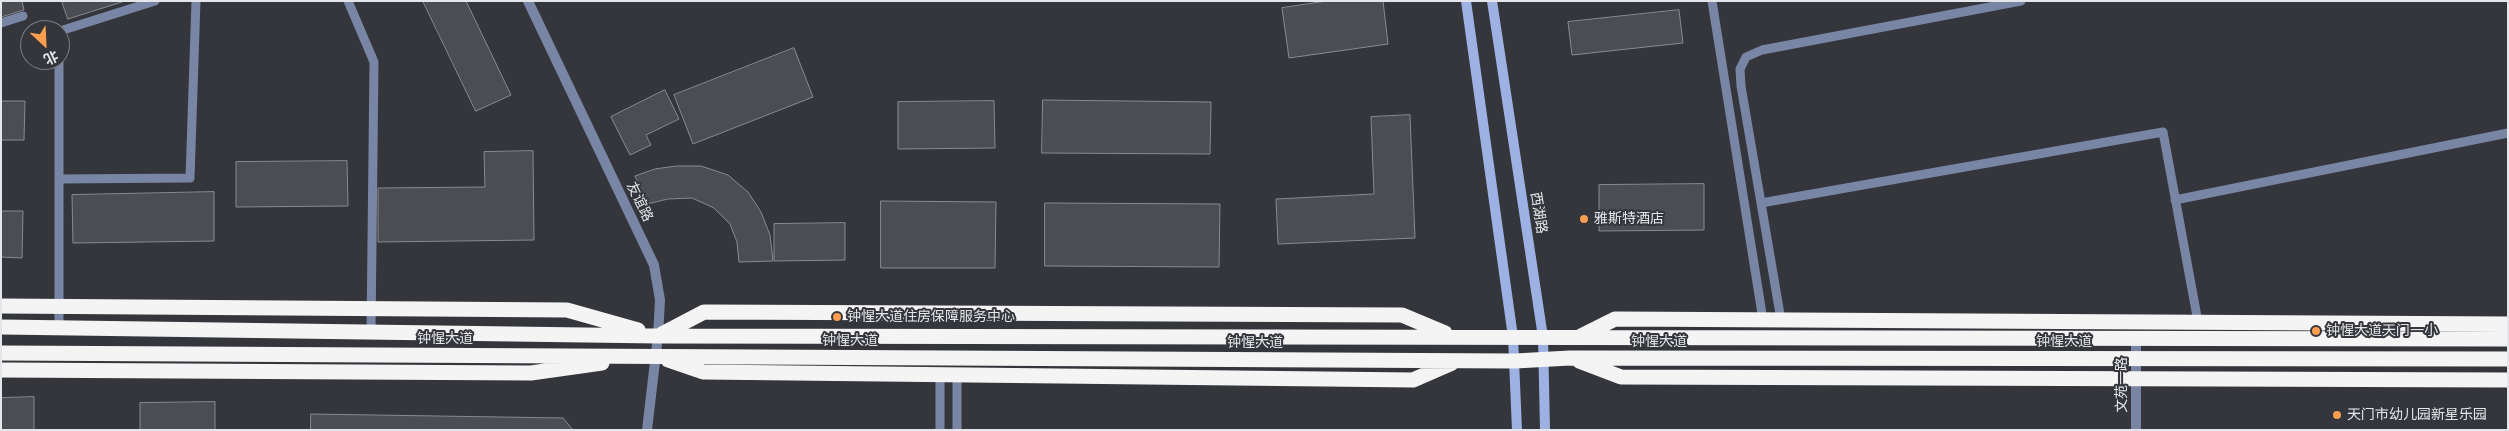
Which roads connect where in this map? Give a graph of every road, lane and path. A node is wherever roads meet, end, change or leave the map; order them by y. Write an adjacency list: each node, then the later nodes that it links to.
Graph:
1 (155, 1): 11 (lane)
2 (196, 1): 14 (lane)
3 (348, 1): 19 (lane)
4 (528, 1): 27 (street, 友谊路)
5 (1466, 1): 29 (main road)
6 (1492, 1): 30 (main road, 西湖路)
7 (1712, 1): 20 (lane)
8 (2021, 1): 16 (lane)
9 (23, 16): 10 (lane)
10 (1, 23)
11 (70, 28)
12 (59, 70): 14 (lane)
13 (2508, 133): 15 (lane)
14 (59, 179): 18 (lane)
15 (2175, 200): 16 (lane); 22 (lane)
16 (1761, 203): 21 (lane)
17 (1, 306): 18 (highway)
18 (59, 306): 19 (highway); 25 (lane)
19 (371, 309): 26 (lane); 27 (highway)
20 (1763, 320): 21 (highway); 31 (highway)
21 (1781, 320): 22 (highway)
22 (2198, 322): 23 (highway)
23 (2508, 324)
24 (1, 327): 25 (highway, 钟惺大道)
25 (59, 328): 26 (highway, 钟惺大道)
26 (371, 332): 27 (highway, 钟惺大道)
27 (658, 336): 28 (highway, 钟惺大道); 28 (highway); 35 (street, 友谊路)
28 (1454, 337): 29 (highway, 钟惺大道)
29 (1513, 337): 30 (highway, 钟惺大道); 41 (main road)
30 (1543, 337): 31 (highway, 钟惺大道); 37 (main road, 西湖路)
31 (1578, 338): 32 (highway, 钟惺大道)
32 (2136, 339): 33 (highway, 钟惺大道); 38 (street, 文苑一路)
33 (2508, 339)
34 (1, 353): 35 (highway, 钟惺大道)
35 (656, 356): 40 (highway, 钟惺大道); 42 (highway); 43 (highway); 47 (street, 友谊路)
36 (1570, 358): 37 (highway, 钟惺大道); 38 (highway, 钟惺大道); 45 (highway)
37 (1544, 359): 41 (highway, 钟惺大道); 51 (main road, 西湖路)
38 (2136, 359): 39 (highway, 钟惺大道); 45 (street, 文苑一路)
39 (2508, 359)
40 (1457, 361): 41 (highway, 钟惺大道); 44 (highway)
41 (1515, 361): 50 (main road)
42 (1, 370)
43 (940, 375): 44 (highway); 48 (lane)
44 (957, 375): 49 (lane)
45 (2136, 379): 46 (highway); 52 (street, 文苑一路)
46 (2508, 380)
47 (647, 430)
48 (940, 430)
49 (957, 430)
50 (1516, 430)
51 (1545, 430)
52 (2136, 430)

